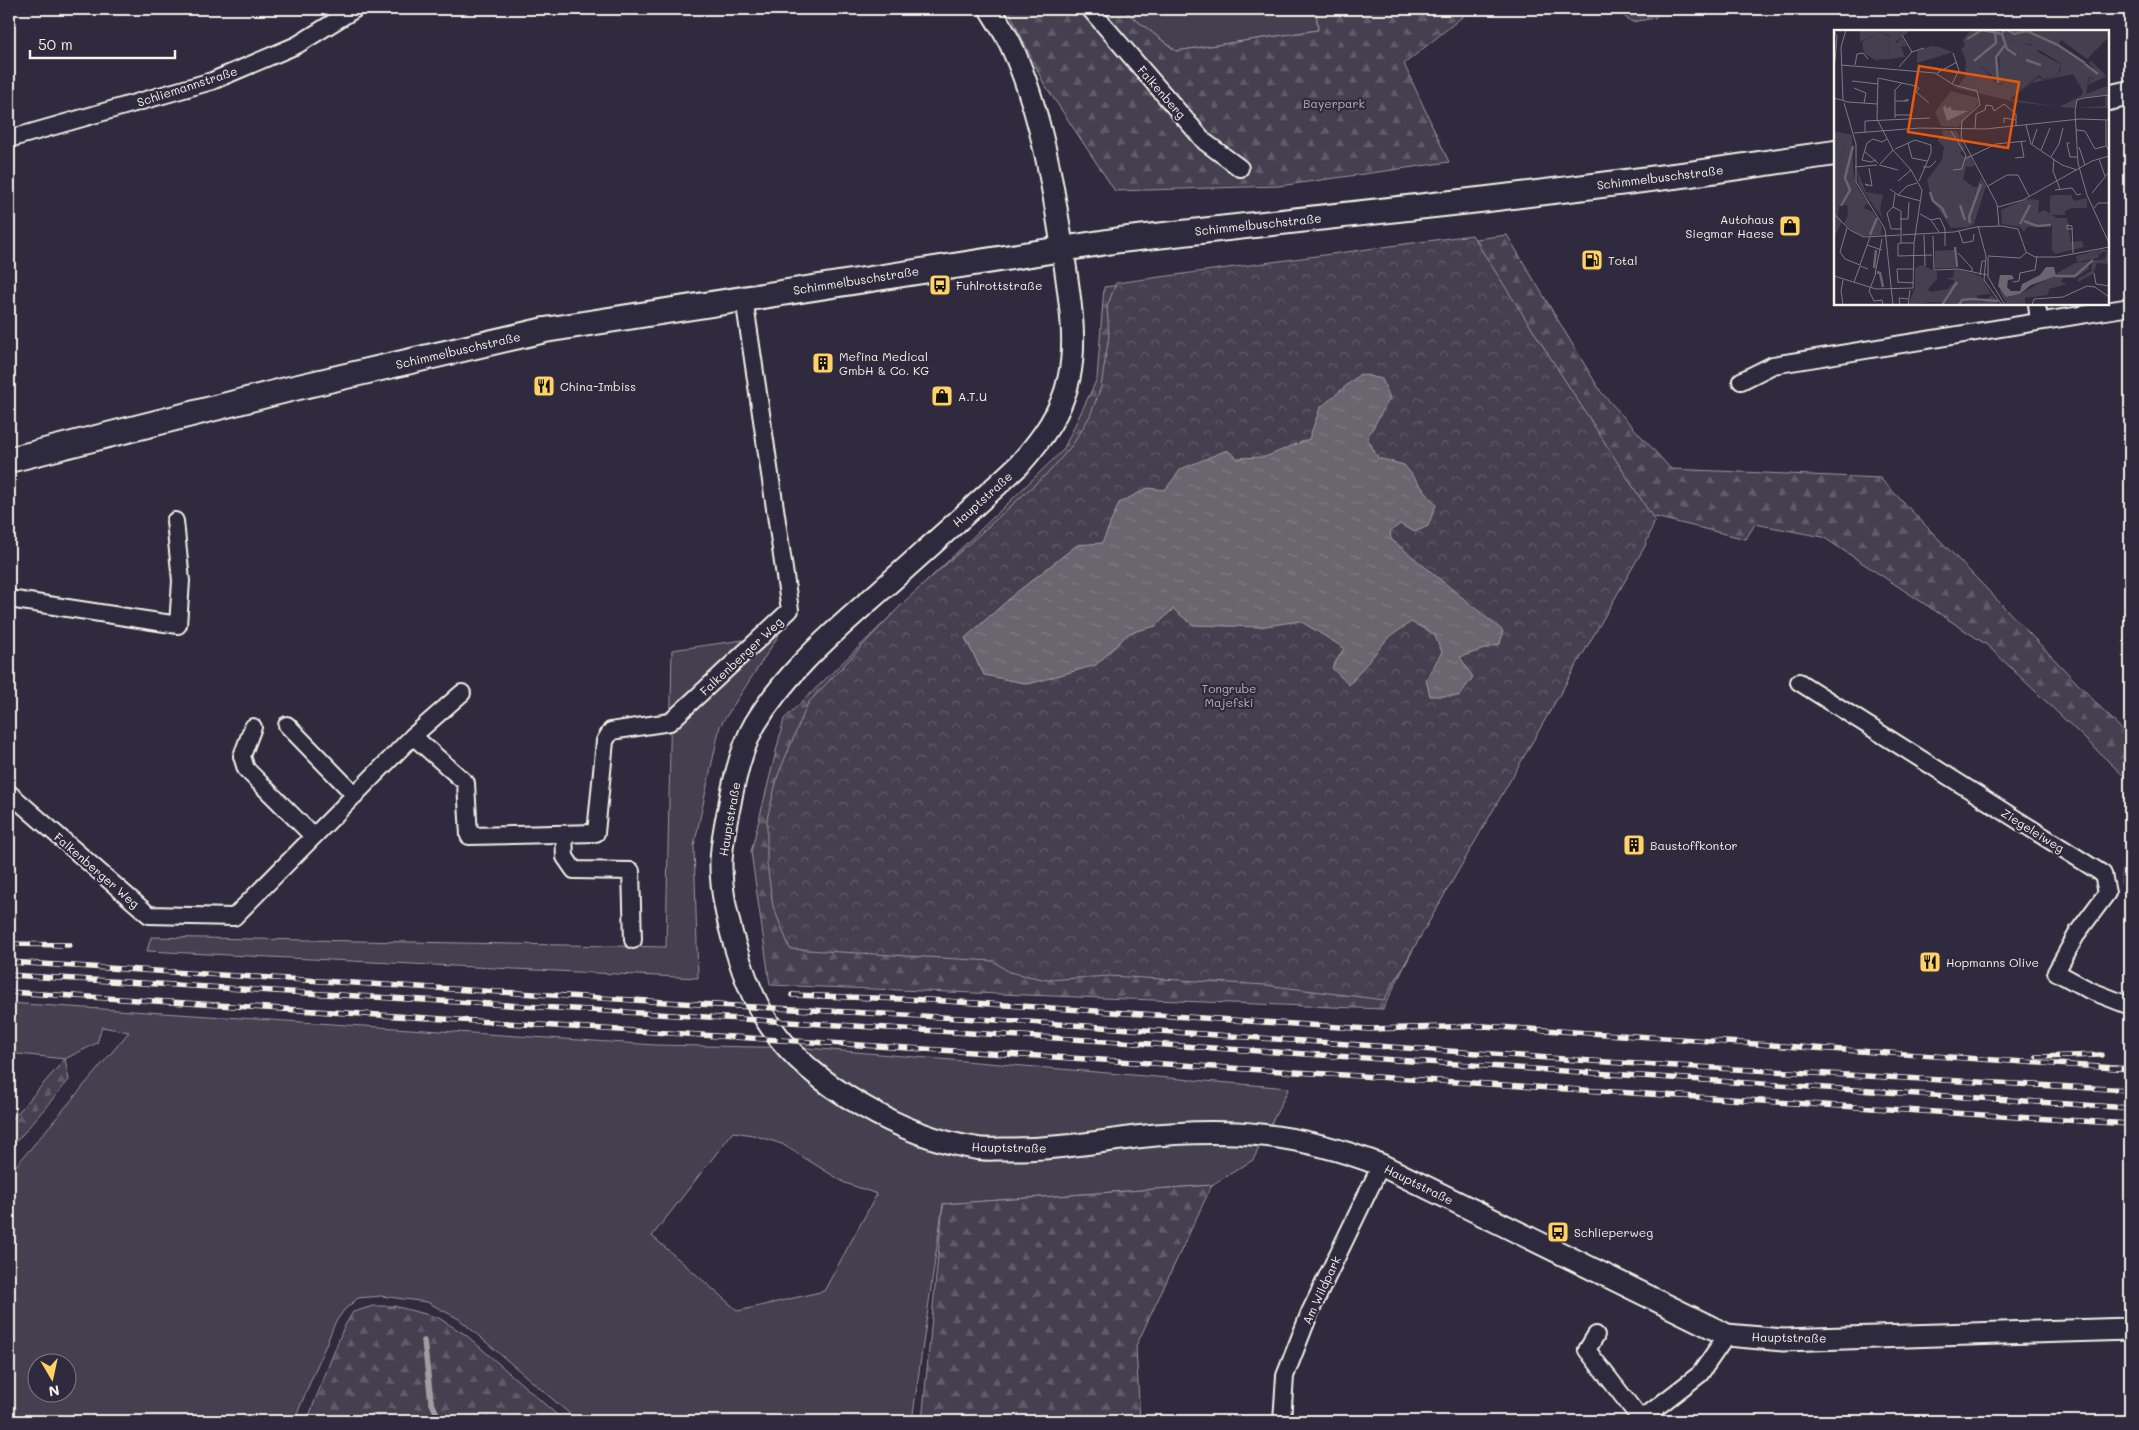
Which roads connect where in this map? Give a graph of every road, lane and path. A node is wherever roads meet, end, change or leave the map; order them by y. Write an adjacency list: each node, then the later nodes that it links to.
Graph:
1 (355, 9): 6 (street, Schliemannstraße)
2 (990, 9): 9 (street)
3 (1090, 9): 8 (street, Falkenberg)
4 (2130, 93): 5 (main road)
5 (2109, 98)
6 (9, 139)
7 (1834, 153): 9 (main road, Schimmelbuschstraße)
8 (1240, 168)
9 (1062, 249): 10 (main road, Schimmelbuschstraße); 29 (street, Hauptstraße)
10 (744, 298): 15 (main road, Schimmelbuschstraße); 25 (street, Falkenberger Weg)
11 (2037, 305): 13 (street)
12 (2130, 310): 13 (street)
13 (2039, 321): 14 (street)
14 (1742, 381)
15 (9, 460)
16 (175, 521): 17 (street)
17 (9, 599)
18 (1799, 682): 28 (street, Ziegeleiweg)
19 (462, 693): 22 (street, Falkenberger Weg)
20 (287, 726): 24 (street)
21 (253, 727): 26 (street)
22 (413, 736): 24 (street, Falkenberger Weg); 25 (street, Falkenberger Weg)
23 (9, 793): 26 (street, Falkenberger Weg)
24 (355, 795): 26 (street, Falkenberger Weg)
25 (564, 834): 27 (street)
26 (313, 836)
27 (633, 940)
28 (2130, 1006)
29 (1381, 1166): 32 (street, Hauptstraße); 33 (street, Am Wildpark)
30 (2130, 1329): 32 (street, Hauptstraße)
31 (1596, 1335): 34 (street)
32 (1728, 1335): 34 (street)
33 (1282, 1421)
34 (1641, 1421)

